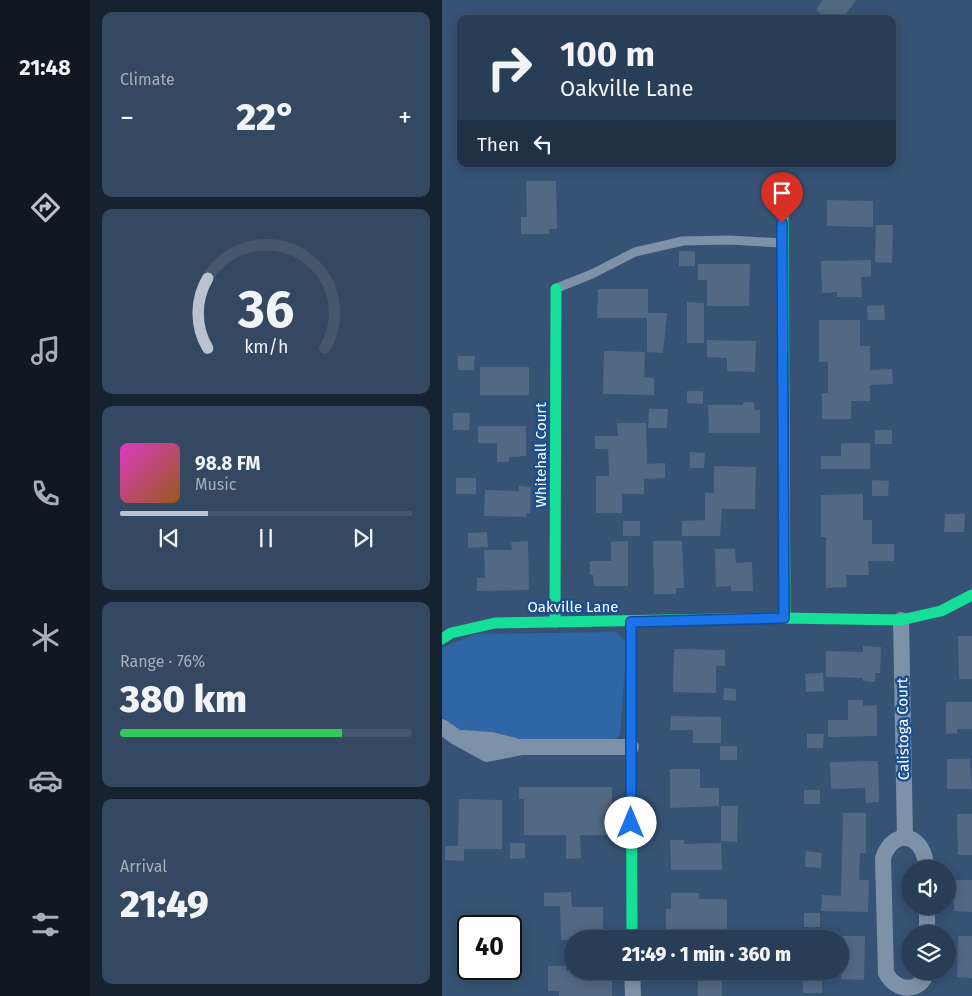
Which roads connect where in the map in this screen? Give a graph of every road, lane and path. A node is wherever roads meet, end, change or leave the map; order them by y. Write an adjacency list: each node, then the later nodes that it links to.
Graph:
1 (783, 203): 2 (street)
2 (782, 243): 3 (lane); 5 (street)
3 (556, 289): 7 (street, Whitehall Court)
4 (972, 595): 6 (street, Oakville Lane)
5 (784, 618): 6 (street, Oakville Lane); 8 (street, Oakville Lane)
6 (901, 620): 12 (street, Calistoga Court)
7 (555, 622): 8 (street, Oakville Lane); 9 (street, Oakville Lane)
8 (631, 622): 11 (street)
9 (442, 639)
10 (442, 727): 11 (street)
11 (632, 747): 14 (street)
12 (904, 838): 13 (street); 16 (street)
13 (925, 860)
14 (632, 930)
15 (632, 980): 17 (street)
16 (923, 980)
17 (632, 996)

